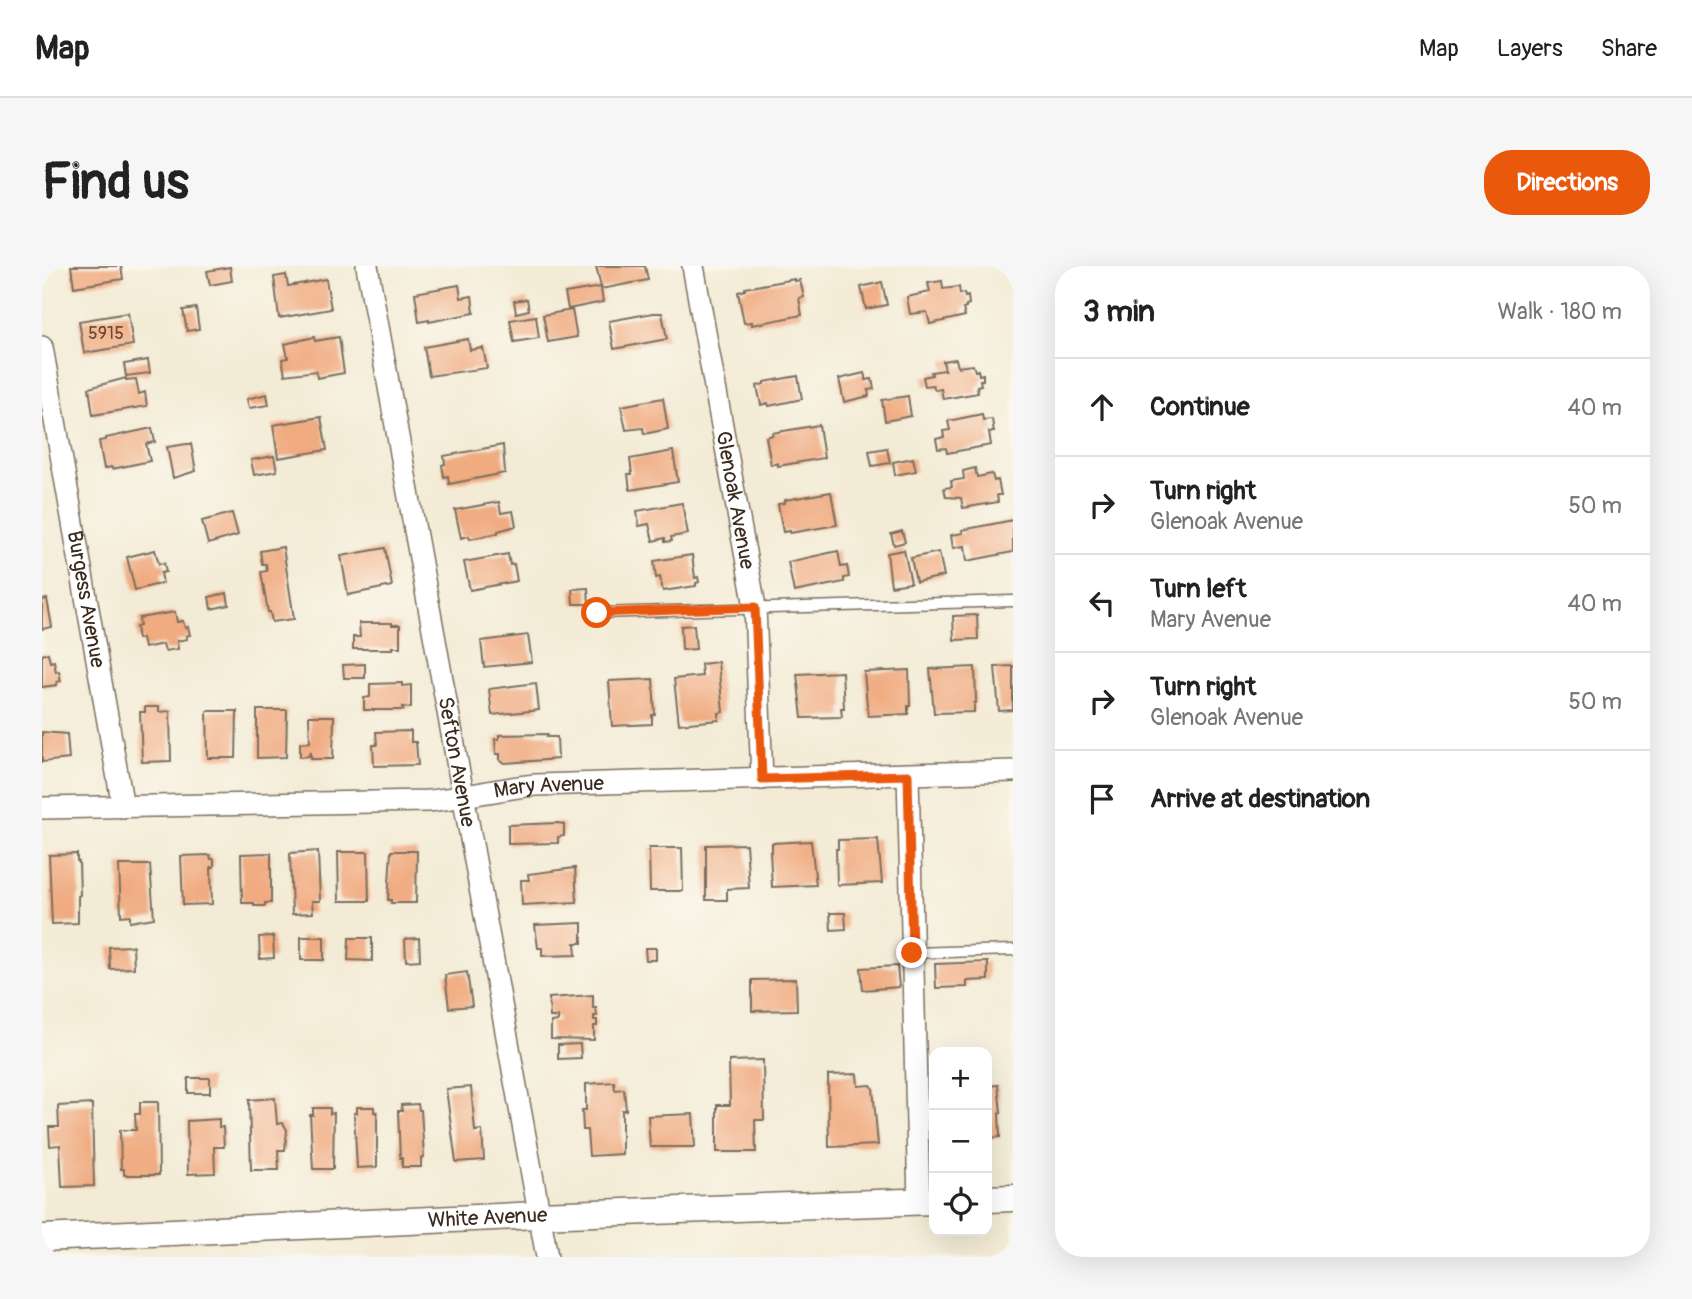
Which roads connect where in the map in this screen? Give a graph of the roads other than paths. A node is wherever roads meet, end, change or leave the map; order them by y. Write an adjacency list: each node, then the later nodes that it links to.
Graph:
1 (367, 266): 10 (street, Sefton Avenue)
2 (694, 266): 5 (street, Glenoak Avenue)
3 (42, 347): 11 (street, Burgess Avenue)
4 (1013, 601): 5 (lane)
5 (755, 607): 6 (lane); 9 (street, Glenoak Avenue)
6 (597, 613)
7 (1013, 771): 8 (street, Mary Avenue)
8 (908, 775): 9 (street, Mary Avenue); 14 (street)
9 (762, 779): 10 (street, Mary Avenue)
10 (464, 798): 11 (street, Mary Avenue); 18 (street, Sefton Avenue)
11 (123, 807): 12 (street, Mary Avenue)
12 (42, 808)
13 (1013, 950): 14 (lane)
14 (912, 953): 17 (street)
15 (1013, 1198): 16 (street)
16 (992, 1199)
17 (927, 1201): 18 (street, White Avenue)
18 (538, 1216): 19 (street, White Avenue); 20 (street, Sefton Avenue)
19 (42, 1238)
20 (547, 1257)

